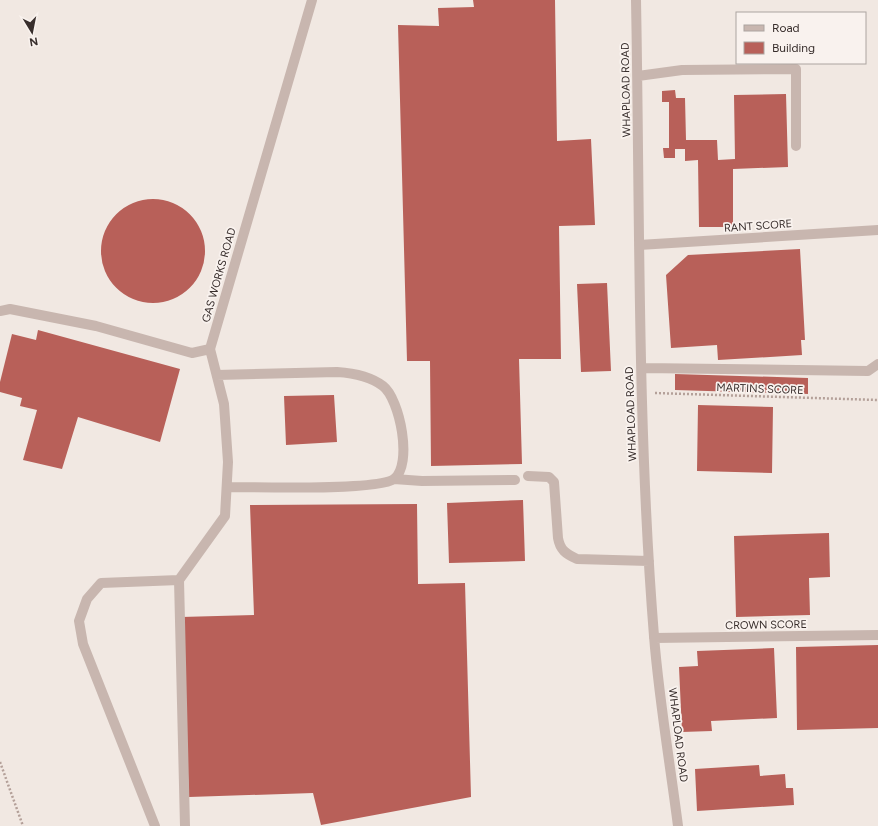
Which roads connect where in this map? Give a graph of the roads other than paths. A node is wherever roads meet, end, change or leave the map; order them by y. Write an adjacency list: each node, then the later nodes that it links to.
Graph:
1 (312, 0): 8 (street, GAS WORKS ROAD)
2 (636, 0): 3 (street, WHAPLOAD ROAD)
3 (638, 76): 4 (street); 6 (street, WHAPLOAD ROAD)
4 (796, 146)
5 (878, 230): 6 (street, RANT SCORE)
6 (639, 245): 10 (street, WHAPLOAD ROAD)
7 (0, 311): 8 (street)
8 (210, 349): 11 (street)
9 (878, 364): 10 (street)
10 (642, 368): 16 (street, WHAPLOAD ROAD)
11 (217, 375): 13 (street); 15 (street)
12 (528, 476): 16 (street)
13 (394, 479): 14 (street); 15 (street)
14 (515, 480)
15 (227, 487): 17 (street)
16 (649, 561): 19 (street, WHAPLOAD ROAD)
17 (179, 580): 20 (street); 21 (street)
18 (878, 635): 19 (street, CROWN SCORE)
19 (654, 638): 22 (street, WHAPLOAD ROAD)
20 (155, 826)
21 (185, 826)
22 (678, 826)

